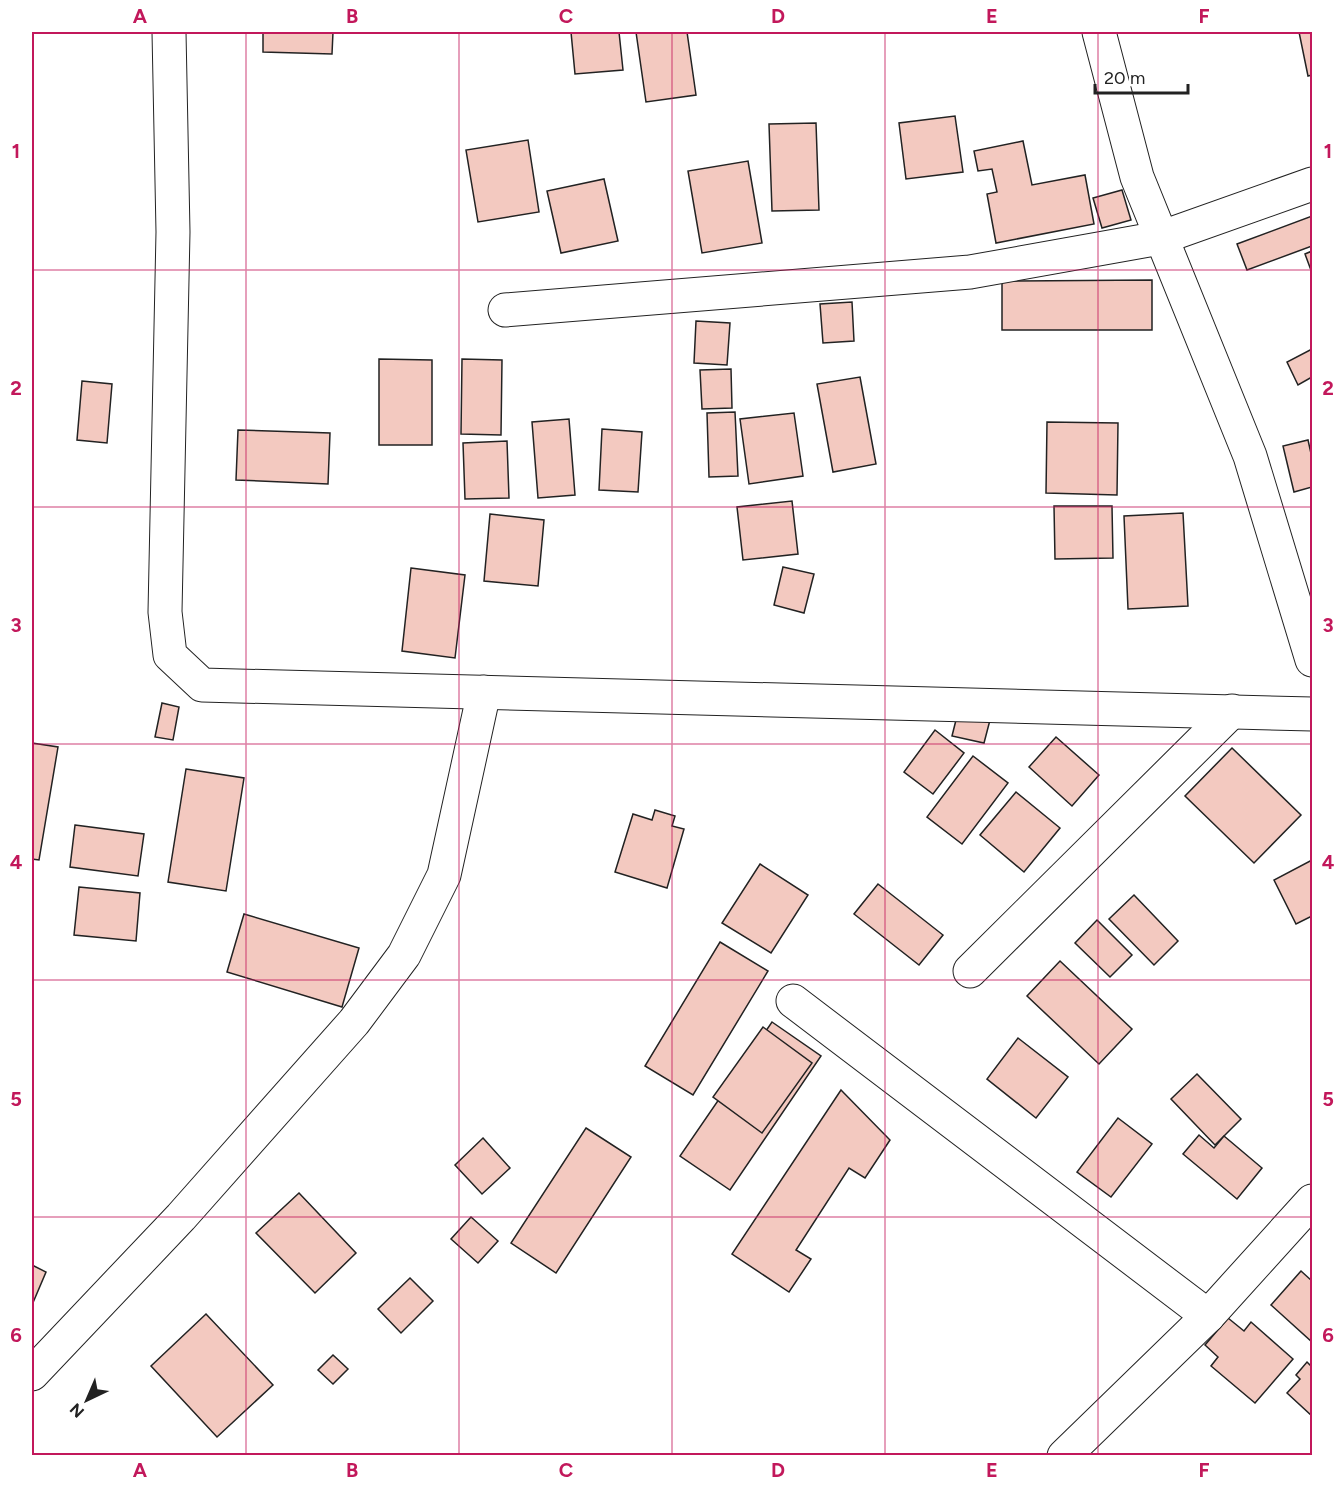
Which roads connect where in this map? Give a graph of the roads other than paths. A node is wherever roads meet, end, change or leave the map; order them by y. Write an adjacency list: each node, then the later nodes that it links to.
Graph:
1 (169, 32): 7 (street)
2 (1099, 32): 4 (street)
3 (1312, 184): 4 (street)
4 (1160, 238): 5 (street); 6 (street)
5 (505, 310)
6 (1312, 660)
7 (484, 692): 8 (street); 14 (street)
8 (1232, 711): 9 (street); 10 (street)
9 (1312, 714)
10 (970, 971)
11 (793, 1001): 13 (street)
12 (1312, 1201): 13 (street)
13 (1208, 1316): 15 (street)
14 (32, 1374)
15 (1064, 1455)

